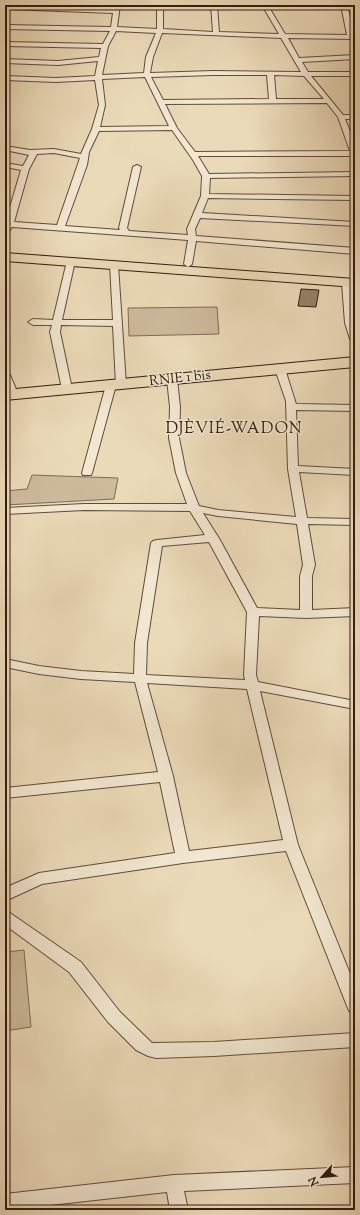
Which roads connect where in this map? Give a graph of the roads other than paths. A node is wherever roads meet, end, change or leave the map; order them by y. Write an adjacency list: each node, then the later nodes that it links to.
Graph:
1 (160, 5): 10 (street)
2 (214, 5): 11 (street)
3 (321, 5): 5 (street)
4 (344, 5): 13 (street)
5 (265, 6): 12 (street)
6 (5, 7): 7 (street)
7 (117, 8): 9 (street)
8 (5, 27): 9 (street)
9 (114, 28): 10 (street); 15 (street)
10 (160, 31): 11 (street); 23 (street)
11 (216, 34): 12 (street)
12 (285, 37): 13 (street); 18 (street)
13 (353, 37)
14 (5, 44): 15 (street)
15 (105, 46): 17 (street)
16 (355, 57): 18 (street)
17 (101, 59): 19 (street); 25 (street)
18 (297, 60): 21 (street)
19 (5, 61)
20 (270, 73): 21 (street); 23 (street); 26 (street)
21 (305, 73): 22 (street); 27 (street)
22 (355, 74)
23 (147, 75): 25 (street); 28 (street)
24 (5, 78): 25 (street)
25 (98, 78): 32 (street)
26 (273, 100): 27 (street); 28 (street)
27 (329, 101): 29 (street)
28 (161, 102): 31 (street)
29 (340, 117): 30 (street); 37 (street)
30 (355, 117)
31 (174, 128): 32 (street); 39 (street)
32 (96, 129): 38 (street)
33 (277, 143): 36 (street)
34 (5, 148): 35 (street)
35 (30, 152): 38 (street); 42 (street)
36 (278, 153): 37 (street); 39 (street)
37 (355, 153)
38 (85, 154): 50 (street)
39 (193, 154): 44 (street)
40 (5, 164): 42 (street)
41 (137, 168): 51 (street)
42 (25, 169): 49 (street)
43 (355, 174): 44 (street)
44 (206, 176): 45 (street)
45 (205, 196): 46 (street); 47 (street)
46 (355, 198)
47 (197, 215): 48 (street); 52 (street)
48 (355, 224)
49 (7, 228): 50 (street)
50 (60, 229): 51 (street)
51 (124, 231): 52 (street)
52 (192, 239): 54 (street); 57 (street)
53 (5, 250): 57 (main road)
54 (355, 251)
55 (5, 257): 56 (main road)
56 (71, 261): 58 (main road); 61 (street)
57 (188, 264): 59 (main road)
58 (114, 265): 59 (main road); 62 (street)
59 (352, 280): 63 (street)
60 (33, 322): 61 (street)
61 (57, 322): 62 (street); 69 (street)
62 (117, 322): 68 (street)
63 (355, 339)
64 (355, 362): 65 (main road, RNIE 1 bis)
65 (280, 369): 67 (main road, RNIE 1 bis); 71 (street)
66 (5, 375): 70 (street)
67 (172, 380): 68 (main road, RNIE 1 bis); 76 (street)
68 (116, 385): 69 (main road, RNIE 1 bis); 75 (street)
69 (67, 389): 70 (main road, RNIE 1 bis)
70 (9, 395)
71 (291, 407): 72 (street); 73 (street)
72 (355, 408)
73 (293, 469): 74 (street); 78 (street)
74 (355, 472)
75 (87, 473)
76 (194, 508): 77 (street); 78 (street); 80 (street)
77 (5, 511)
78 (302, 521): 79 (street); 83 (street)
79 (355, 522)
80 (212, 538): 81 (street); 85 (street)
81 (253, 612): 83 (street); 86 (street)
82 (355, 612): 83 (street)
83 (306, 614)
84 (5, 663): 85 (street)
85 (140, 679): 86 (street); 88 (street)
86 (253, 685): 87 (street); 90 (street)
87 (355, 705)
88 (166, 776): 89 (street); 91 (street)
89 (5, 793)
90 (291, 845): 91 (street); 94 (street)
91 (182, 857): 92 (street)
92 (5, 895)
93 (5, 917): 95 (street)
94 (355, 1006)
95 (355, 1040)
96 (355, 1176): 97 (street)
97 (174, 1183): 99 (street); 100 (street)
98 (5, 1202): 99 (street)
99 (30, 1205)
100 (178, 1210)

